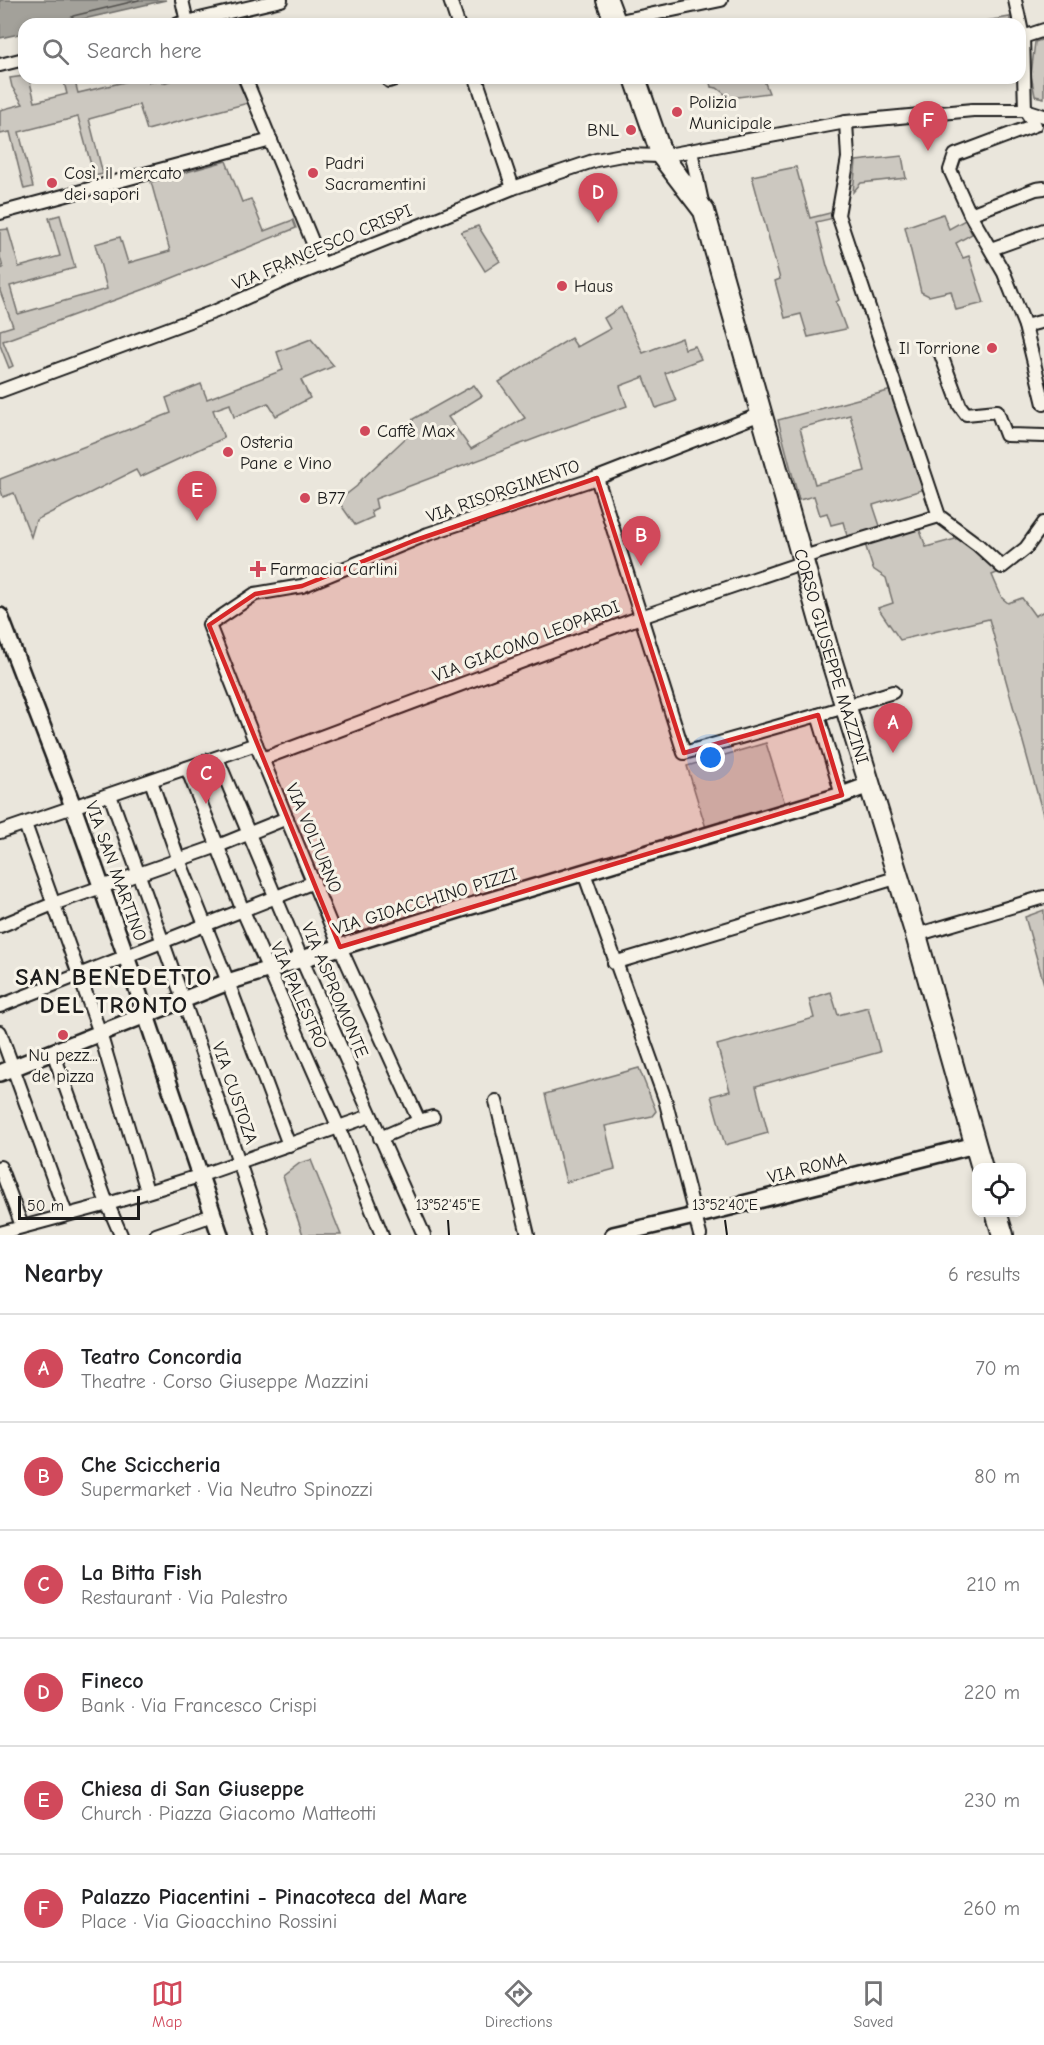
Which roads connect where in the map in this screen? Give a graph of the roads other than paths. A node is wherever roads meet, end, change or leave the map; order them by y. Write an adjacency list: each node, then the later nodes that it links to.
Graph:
1 (281, 0): 8 (street)
2 (450, 0): 9 (street)
3 (607, 0): 10 (main road)
4 (721, 0): 11 (street)
5 (1015, 0): 12 (street)
6 (182, 1): 7 (street)
7 (182, 18)
8 (226, 18)
9 (456, 18)
10 (614, 18)
11 (639, 18)
12 (1019, 18)
13 (1044, 30): 14 (street)
14 (1026, 36)
15 (18, 60): 16 (street)
16 (0, 65)
17 (248, 84): 24 (street)
18 (478, 84): 27 (street)
19 (637, 84): 26 (main road, CORSO GIUSEPPE MAZZINI)
20 (1024, 84): 21 (street)
21 (1025, 110): 22 (street, VIA FRANCESCO CRISPI); 23 (street, VIA FRANCESCO CRISPI); 31 (street)
22 (1044, 116)
23 (846, 122): 25 (street, VIA FRANCESCO CRISPI); 43 (street)
24 (272, 140): 30 (street); 34 (street)
25 (691, 151): 26 (street, VIA FRANCESCO CRISPI); 29 (street)
26 (662, 156): 27 (street, VIA FRANCESCO CRISPI); 29 (main road, CORSO GIUSEPPE MAZZINI)
27 (513, 188): 34 (street, VIA FRANCESCO CRISPI)
28 (1040, 188): 31 (street)
29 (704, 211): 40 (main road, CORSO GIUSEPPE MAZZINI)
30 (0, 213)
31 (970, 214): 33 (street)
32 (1044, 230): 33 (street)
33 (991, 249): 36 (street)
34 (322, 265): 38 (street, VIA FRANCESCO CRISPI)
35 (1044, 321): 36 (street)
36 (1025, 326): 39 (street)
37 (940, 352): 41 (street)
38 (0, 391)
39 (1044, 404)
40 (760, 414): 42 (street, VIA RISORGIMENTO); 45 (main road, CORSO GIUSEPPE MAZZINI)
41 (1044, 436)
42 (597, 478): 47 (street); 48 (street, VIA RISORGIMENTO)
43 (939, 516): 44 (street); 45 (street, VIA GIACOMO LEOPARDI)
44 (1044, 523)
45 (803, 558): 47 (street, VIA GIACOMO LEOPARDI); 50 (main road, CORSO GIUSEPPE MAZZINI)
46 (0, 616): 60 (street, VIA SAN MARTINO)
47 (641, 617): 51 (street); 54 (street, VIA GIACOMO LEOPARDI)
48 (209, 624): 52 (street, VIA VOLTURNO)
49 (893, 692): 50 (street)
50 (845, 706): 51 (street); 57 (main road, CORSO GIUSEPPE MAZZINI)
51 (818, 714): 59 (street)
52 (256, 744): 53 (street); 54 (street, VIA VOLTURNO)
53 (218, 758): 55 (street); 64 (street, VIA ASPROMONTE)
54 (262, 759): 61 (street, VIA VOLTURNO)
55 (187, 768): 56 (street); 65 (street, VIA PALESTRO)
56 (151, 780): 58 (street); 66 (street)
57 (869, 785): 59 (street, VIA GIOACCHINO PIZZI); 69 (main road, CORSO GIUSEPPE MAZZINI)
58 (110, 795): 60 (street); 68 (street, VIA CUSTOZA)
59 (842, 795): 67 (street, VIA GIOACCHINO PIZZI)
60 (73, 807): 62 (street); 71 (street, VIA SAN MARTINO)
61 (287, 818): 64 (street); 70 (street, VIA VOLTURNO)
62 (24, 824): 63 (street); 74 (street)
63 (0, 832)
64 (248, 833): 65 (street); 73 (street, VIA ASPROMONTE)
65 (218, 846): 66 (street); 75 (street, VIA PALESTRO)
66 (179, 861): 68 (street); 77 (street)
67 (584, 873): 80 (street, VIA GIOACCHINO PIZZI); 83 (street)
68 (139, 874): 71 (street); 79 (street, VIA CUSTOZA)
69 (899, 877): 78 (main road, CORSO GIUSEPPE MAZZINI); 83 (street)
70 (314, 882): 73 (street); 80 (street, VIA VOLTURNO)
71 (100, 888): 74 (street); 81 (street, VIA SAN MARTINO)
72 (1044, 897): 78 (street)
73 (275, 898): 75 (street); 82 (street, VIA ASPROMONTE)
74 (53, 904): 76 (street); 85 (street)
75 (243, 911): 77 (street); 84 (street, VIA PALESTRO)
76 (0, 926)
77 (206, 926): 79 (street); 86 (street)
78 (916, 935): 101 (main road, CORSO GIUSEPPE MAZZINI)
79 (162, 943): 81 (street); 87 (street, VIA CUSTOZA)
80 (340, 947): 82 (street, VIA GIOACCHINO PIZZI); 97 (street, VIA VOLTURNO)
81 (126, 956): 85 (street); 89 (street, VIA SAN MARTINO)
82 (302, 960): 84 (street, VIA GIOACCHINO PIZZI); 95 (street, VIA ASPROMONTE)
83 (614, 963): 110 (street)
84 (268, 969): 86 (street, VIA GIOACCHINO PIZZI); 98 (street, VIA PALESTRO)
85 (79, 975): 88 (street); 91 (street)
86 (228, 982): 87 (street, VIA GIOACCHINO PIZZI); 100 (street)
87 (184, 999): 89 (street, VIA GIOACCHINO PIZZI); 102 (street, VIA CUSTOZA)
88 (0, 1006)
89 (145, 1015): 91 (street, VIA GIOACCHINO PIZZI); 105 (street, VIA SAN MARTINO)
90 (0, 1032): 93 (street)
91 (100, 1033): 92 (street, VIA GIOACCHINO PIZZI); 106 (street)
92 (53, 1052): 93 (street, VIA GIOACCHINO PIZZI); 107 (street)
93 (7, 1070): 108 (street)
94 (496, 1101): 120 (street)
95 (370, 1116): 98 (street); 99 (street, VIA ASPROMONTE)
96 (433, 1117): 97 (street)
97 (419, 1121): 99 (street)
98 (338, 1126): 100 (street); 118 (street, VIA PALESTRO)
99 (380, 1138): 119 (street, VIA ASPROMONTE)
100 (289, 1145): 102 (street)
101 (975, 1145): 103 (main road, CORSO GIUSEPPE MAZZINI); 110 (street, VIA ROMA)
102 (239, 1162): 105 (street); 117 (street, VIA CUSTOZA)
103 (981, 1163)
104 (0, 1167): 112 (street)
105 (200, 1176): 106 (street); 109 (street, VIA SAN MARTINO)
106 (147, 1191): 107 (street)
107 (108, 1204): 108 (street); 114 (street)
108 (66, 1214): 112 (street)
109 (213, 1215): 115 (street); 116 (street, VIA SAN MARTINO)
110 (695, 1216): 121 (street, VIA ROMA); 122 (street)
111 (998, 1217): 123 (main road)
112 (22, 1226): 113 (street)
113 (0, 1233)
114 (121, 1235)
115 (156, 1235)
116 (220, 1235)
117 (263, 1235)
118 (382, 1235)
119 (424, 1235)
120 (528, 1235)
121 (613, 1235)
122 (700, 1235)
123 (1003, 1235)

